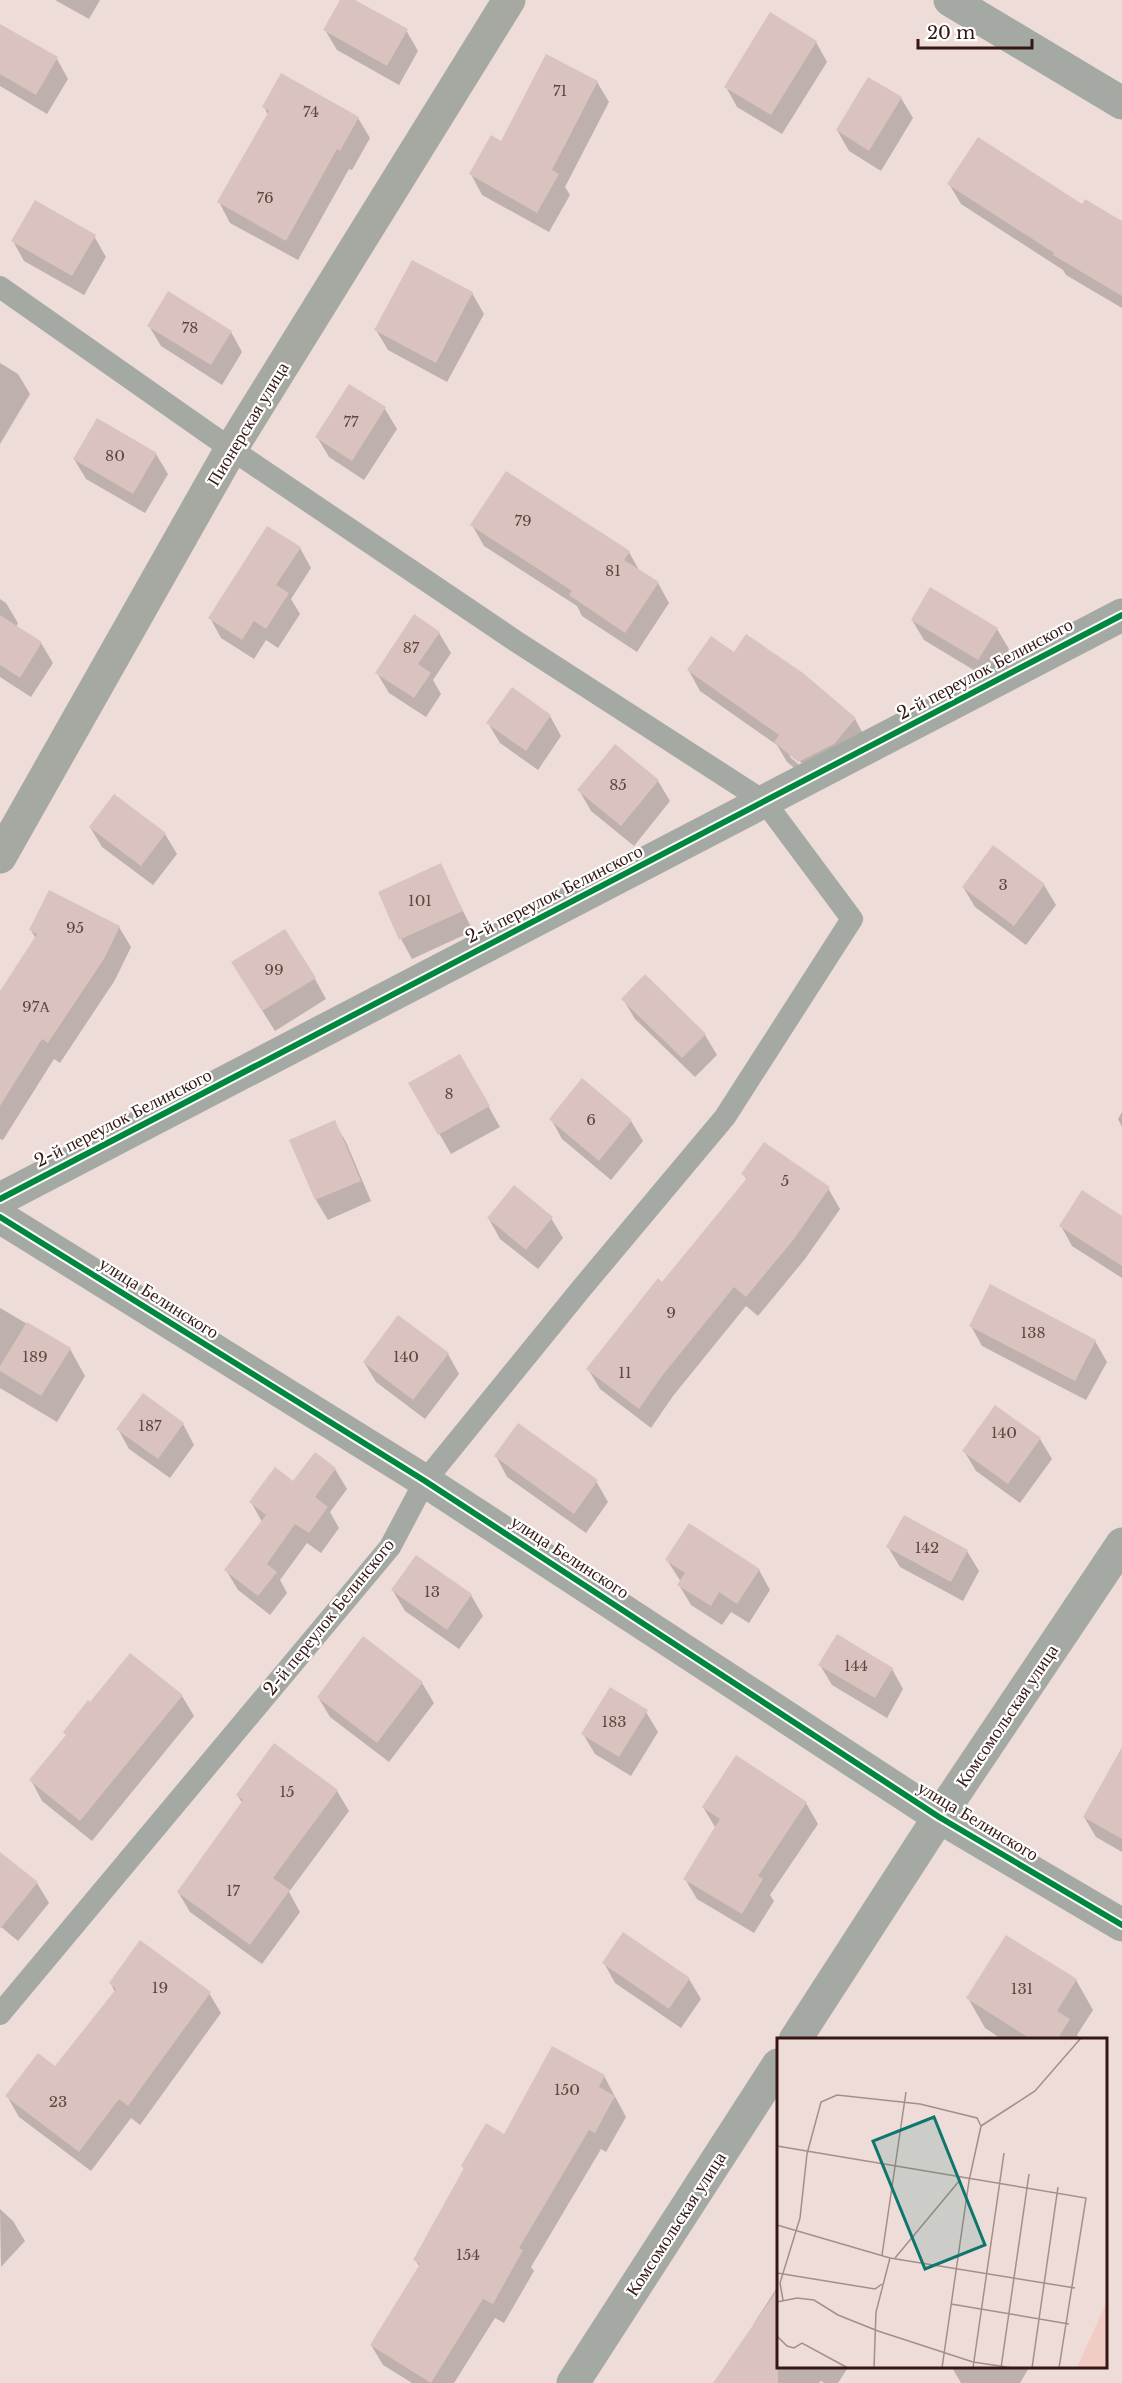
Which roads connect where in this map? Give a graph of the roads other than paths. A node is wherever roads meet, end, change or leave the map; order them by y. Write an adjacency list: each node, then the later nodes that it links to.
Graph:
1 (509, 0): 5 (street, Пионерская улица)
2 (950, 0): 3 (street)
3 (1122, 102)
4 (0, 287): 5 (lane, 2-й переулок Белинского)
5 (231, 449): 7 (lane, 2-й переулок Белинского); 8 (street, Пионерская улица)
6 (1122, 615): 7 (street, 2-й переулок Белинского)
7 (765, 802): 9 (street, 2-й переулок Белинского); 11 (lane, 2-й переулок Белинского)
8 (0, 857)
9 (0, 1198)
10 (0, 1217): 11 (street, улица Белинского)
11 (425, 1481): 13 (street, улица Белинского); 15 (lane, 2-й переулок Белинского)
12 (1122, 1544): 13 (street, Комсомольская улица)
13 (939, 1816): 14 (street, улица Белинского); 16 (street, Комсомольская улица)
14 (1122, 1925)
15 (0, 2014)
16 (796, 2038)
17 (777, 2067): 18 (street, Комсомольская улица)
18 (573, 2383)

